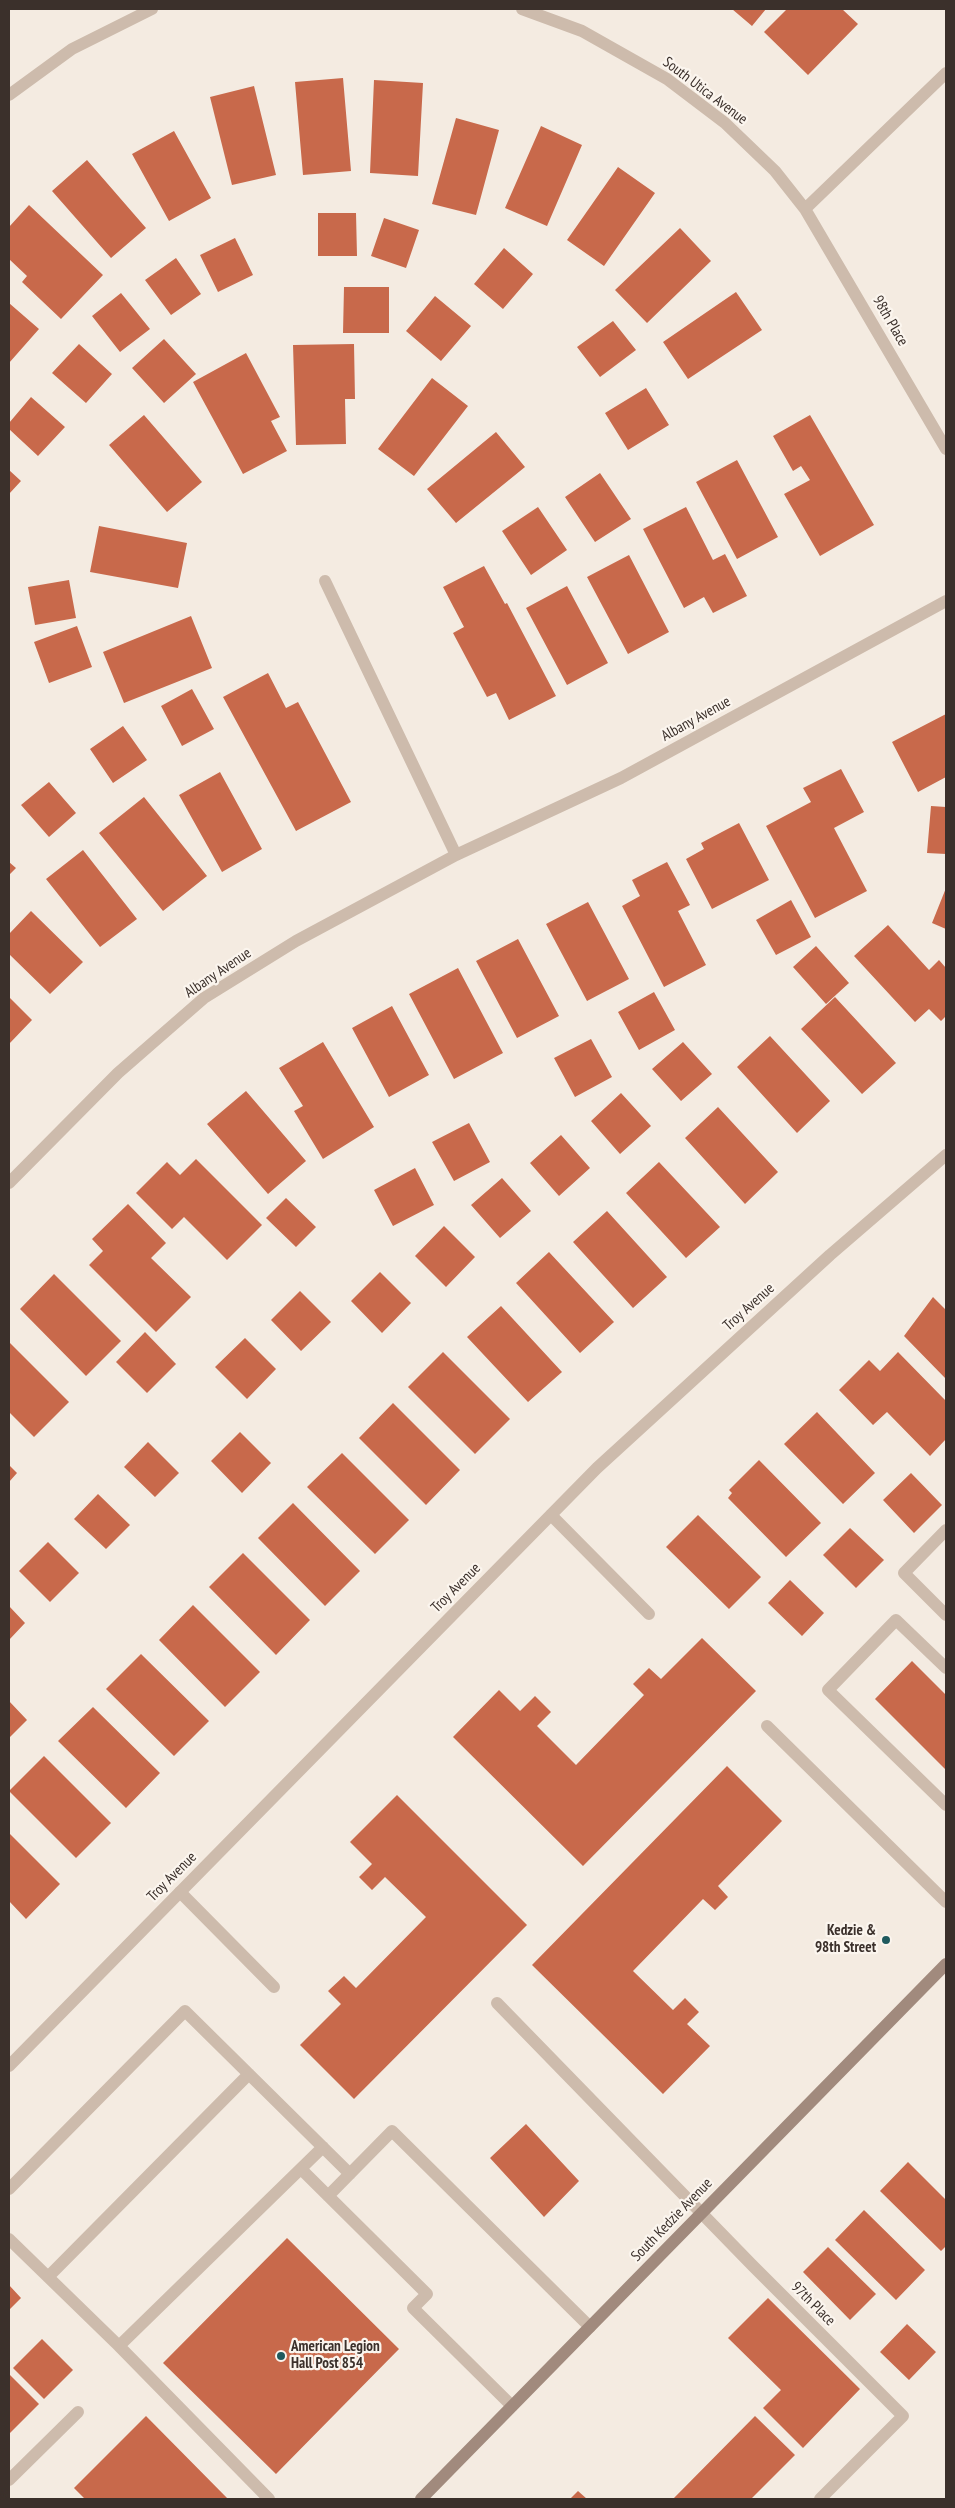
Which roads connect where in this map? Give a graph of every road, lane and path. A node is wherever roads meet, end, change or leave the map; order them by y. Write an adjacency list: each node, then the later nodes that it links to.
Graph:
1 (152, 9): 4 (street)
2 (522, 9): 5 (street, South Utica Avenue)
3 (946, 73): 5 (street)
4 (9, 95)
5 (805, 208): 6 (street, 98th Place)
6 (946, 450)
7 (325, 581): 9 (street)
8 (946, 601): 9 (street, Albany Avenue)
9 (456, 855): 11 (street, Albany Avenue)
10 (946, 1155): 12 (street, Troy Avenue)
11 (9, 1182)
12 (551, 1515): 14 (street); 19 (street, Troy Avenue)
13 (946, 1530): 15 (street)
14 (649, 1614)
15 (946, 1615)
16 (946, 1668): 18 (street)
17 (766, 1726): 20 (street)
18 (946, 1805)
19 (180, 1892): 22 (street); 24 (street, Troy Avenue)
20 (946, 1902)
21 (946, 1964): 31 (main road, South Kedzie Avenue)
22 (274, 1986)
23 (497, 2003): 31 (street, 97th Place)
24 (9, 2066)
25 (250, 2074): 26 (street); 29 (street); 33 (street)
26 (323, 2147): 27 (street); 28 (street)
27 (301, 2169): 30 (street); 35 (street)
28 (350, 2174): 30 (street); 34 (street)
29 (9, 2189)
30 (328, 2196): 36 (street)
31 (702, 2213): 34 (main road, South Kedzie Avenue); 41 (street, 97th Place)
32 (9, 2239): 33 (street)
33 (48, 2278): 35 (street)
34 (590, 2327): 36 (main road, South Kedzie Avenue)
35 (118, 2346): 39 (street)
36 (512, 2406): 40 (main road, South Kedzie Avenue)
37 (78, 2412): 38 (street)
38 (9, 2480)
39 (269, 2499)
40 (421, 2499)
41 (820, 2499)

